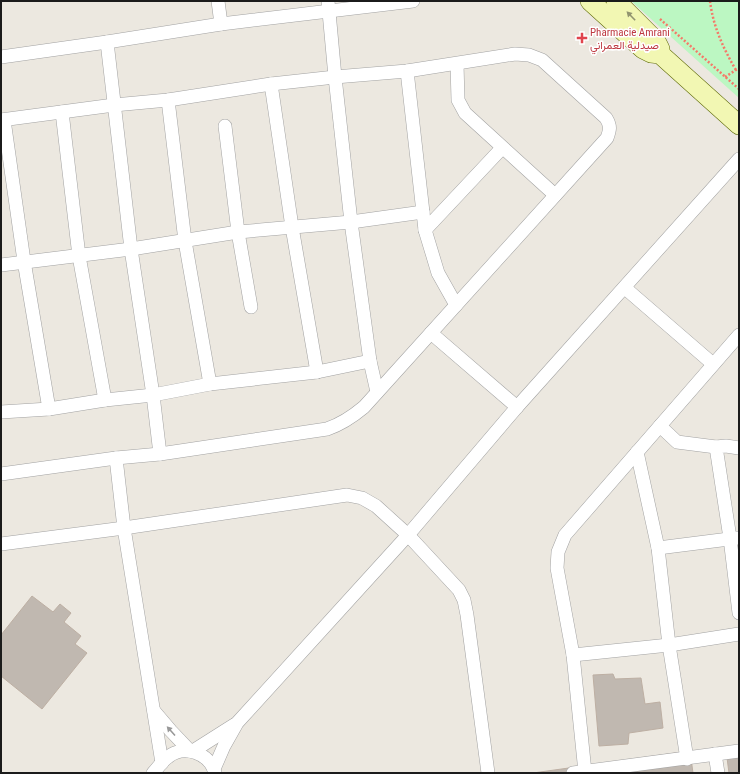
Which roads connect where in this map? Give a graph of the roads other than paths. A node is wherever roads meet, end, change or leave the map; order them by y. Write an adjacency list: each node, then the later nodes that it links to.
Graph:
1 (218, 1): 6 (street)
2 (413, 1): 5 (street)
3 (590, 1): 8 (street)
4 (616, 1): 8 (street, one-way to 4)
5 (329, 6): 6 (street); 12 (street)
6 (221, 24): 7 (street)
7 (107, 42): 9 (street); 15 (street)
8 (660, 54): 18 (street)
9 (1, 57)
10 (457, 64): 11 (street); 20 (street); 22 (street)
11 (407, 71): 12 (street); 23 (street)
12 (335, 78): 13 (street); 24 (street)
13 (271, 84): 14 (street); 25 (street)
14 (168, 100): 15 (street); 28 (street)
15 (114, 105): 16 (street); 29 (street)
16 (62, 112): 17 (street); 30 (street)
17 (2, 120): 31 (street)
18 (739, 125)
19 (225, 126): 27 (street)
20 (502, 148): 22 (street); 26 (street)
21 (739, 159): 33 (street)
22 (555, 195): 34 (street)
23 (423, 212): 24 (street); 26 (street)
24 (350, 222): 25 (street); 38 (street)
25 (292, 227): 27 (street); 40 (street)
26 (425, 230): 34 (street)
27 (238, 232): 28 (street); 35 (street)
28 (185, 241): 29 (street); 41 (street)
29 (131, 249): 30 (street); 43 (street)
30 (79, 256): 31 (street); 44 (street)
31 (24, 261): 32 (street); 46 (street)
32 (1, 265)
33 (625, 288): 39 (street); 45 (street)
34 (456, 305): 36 (street)
35 (251, 307)
36 (431, 333): 42 (street); 45 (street)
37 (739, 335): 39 (street)
38 (370, 361): 40 (street); 42 (street)
39 (713, 364): 48 (street)
40 (317, 372): 41 (street)
41 (210, 384): 43 (street)
42 (377, 392): 52 (street)
43 (153, 395): 44 (street); 52 (street)
44 (105, 400): 46 (street)
45 (517, 407): 56 (street)
46 (49, 409): 47 (street)
47 (1, 412)
48 (660, 426): 49 (street); 51 (street)
49 (716, 447): 50 (street); 57 (street)
50 (739, 448)
51 (638, 452): 59 (street); 63 (street)
52 (160, 454): 53 (street)
53 (116, 458): 54 (street); 55 (street)
54 (1, 474)
55 (124, 528): 56 (street); 58 (street); 64 (street)
56 (408, 535): 65 (street); 74 (street)
57 (735, 538): 59 (street); 60 (street)
58 (1, 544)
59 (658, 548): 62 (street)
60 (739, 613)
61 (739, 634): 62 (street)
62 (669, 645): 63 (street); 69 (street)
63 (574, 655): 72 (street)
64 (153, 709): 66 (street, one-way to 64); 70 (street)
65 (237, 723): 66 (street); 71 (street)
66 (192, 751): 70 (street); 71 (street)
67 (739, 751): 68 (street)
68 (715, 754): 69 (street); 75 (street)
69 (687, 759): 72 (street)
70 (162, 763): 73 (street)
71 (215, 772)
72 (579, 772)
73 (153, 773)
74 (488, 773)
75 (718, 773)

